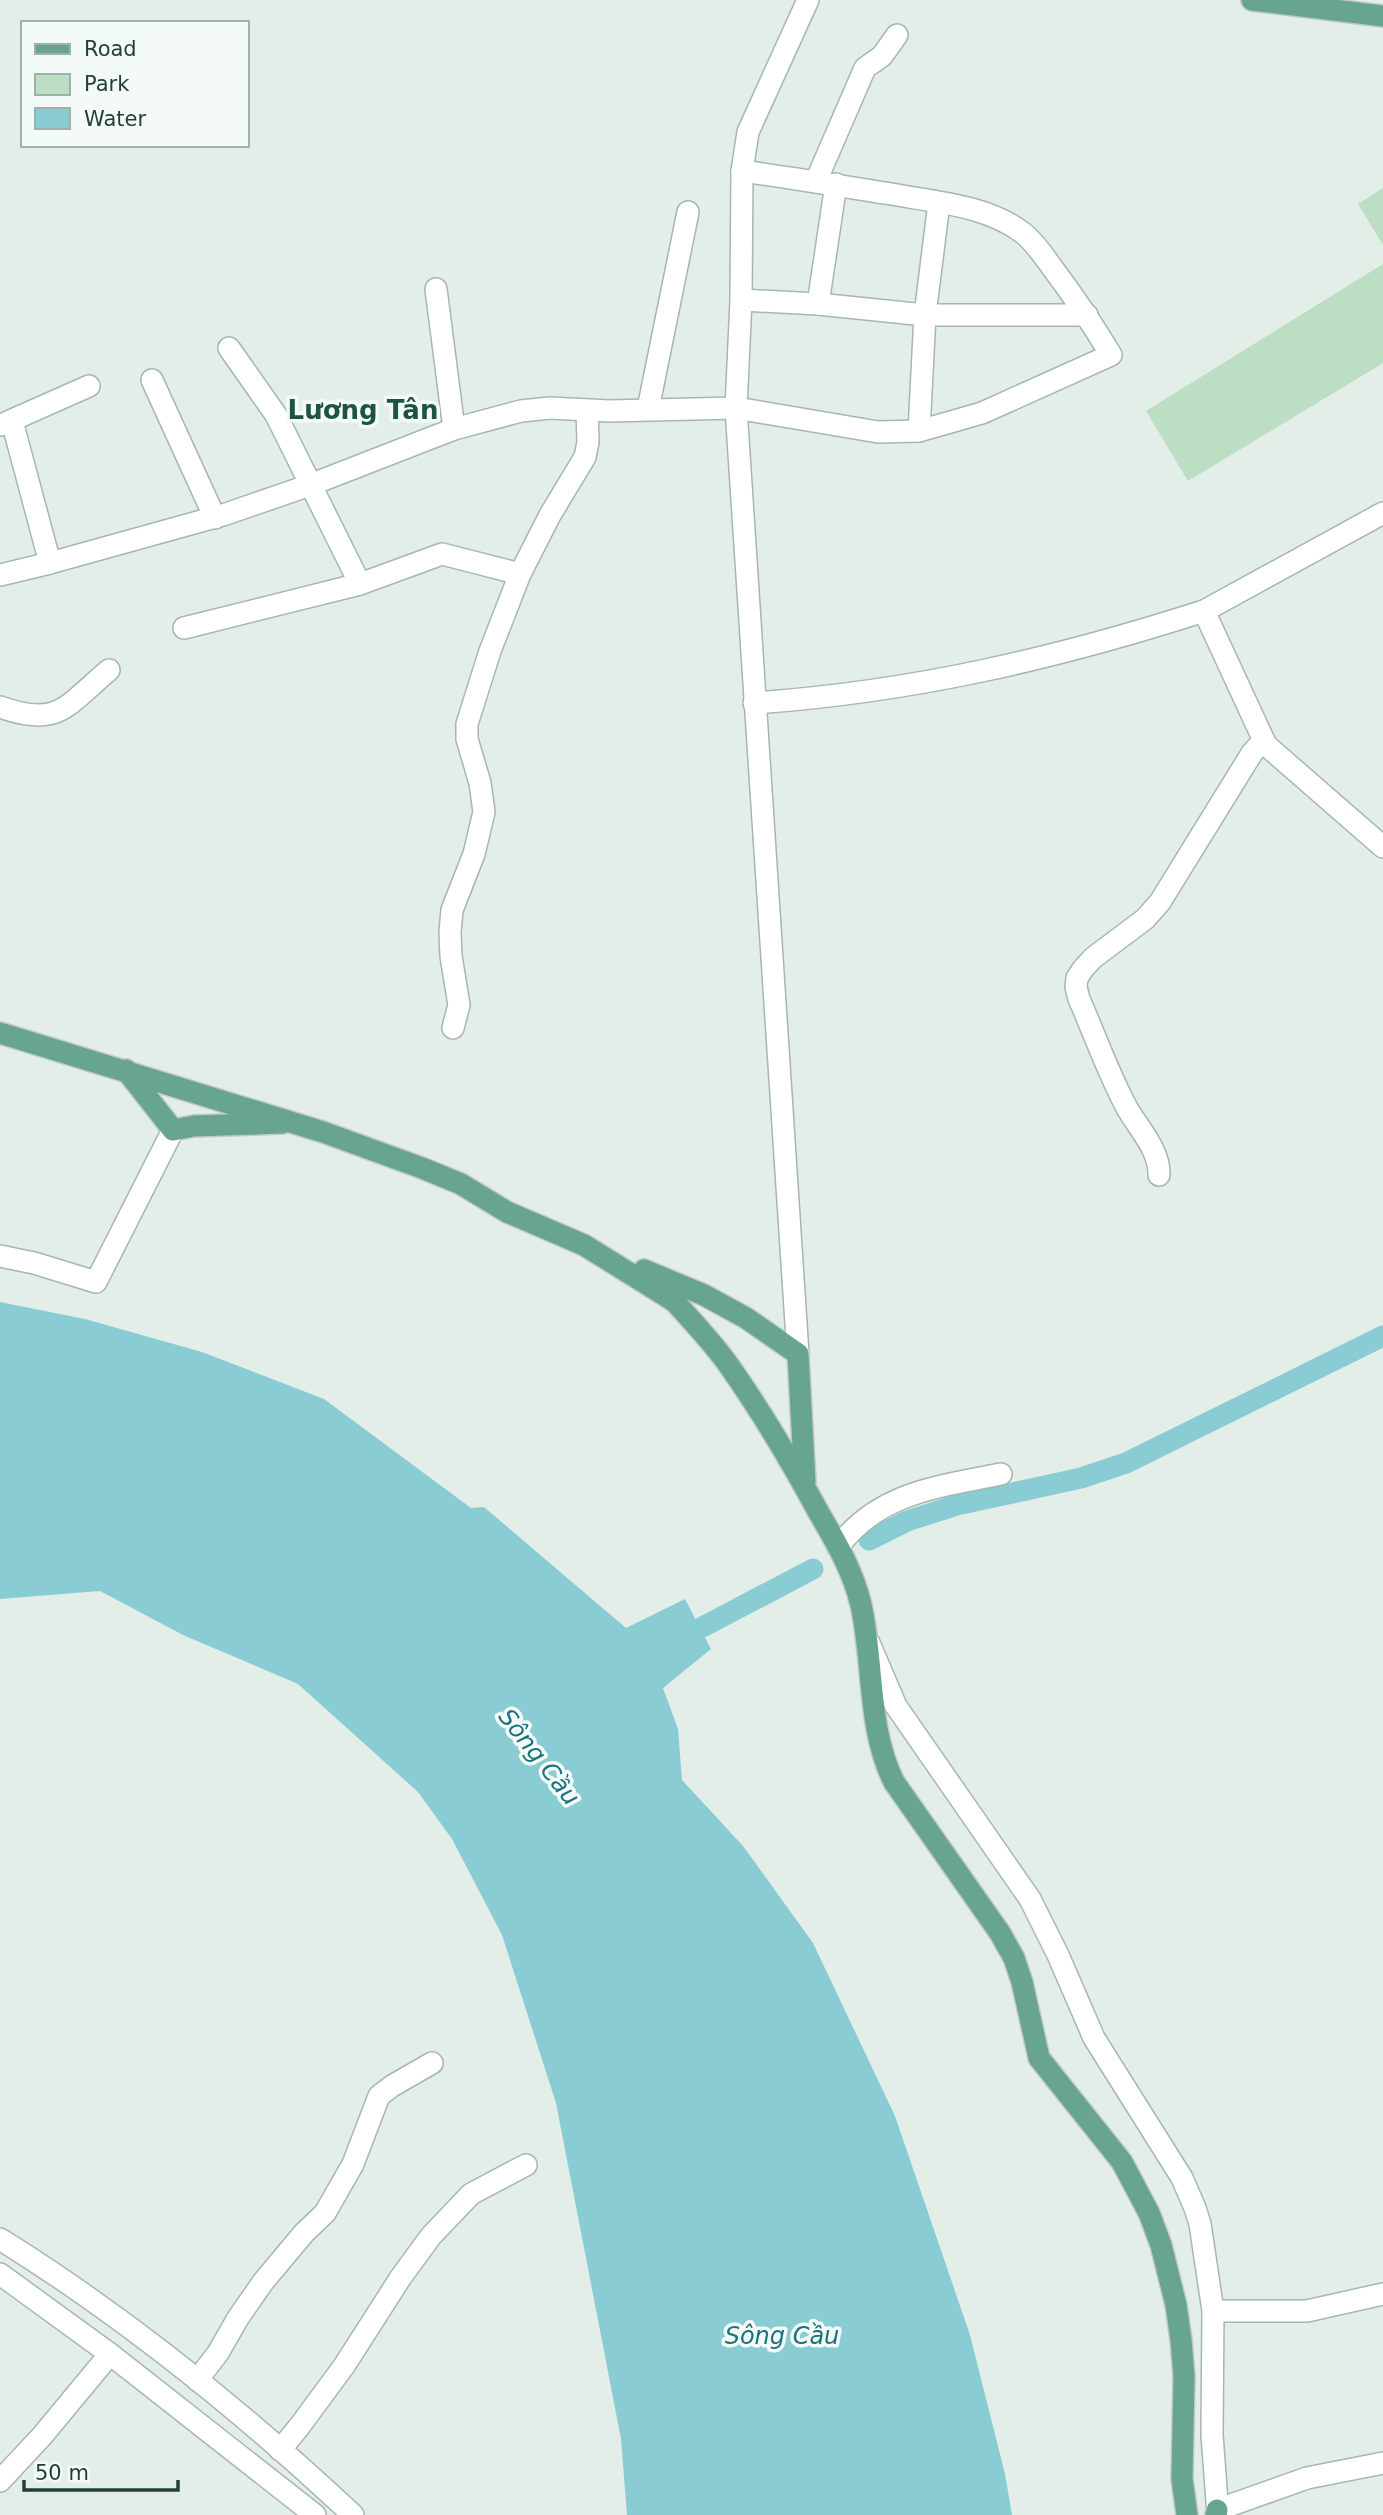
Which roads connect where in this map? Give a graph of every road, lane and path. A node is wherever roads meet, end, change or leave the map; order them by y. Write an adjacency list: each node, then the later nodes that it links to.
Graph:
1 (808, 0): 5 (street)
2 (1266, 1): 3 (main road)
3 (1383, 16)
4 (897, 35): 6 (street)
5 (742, 171): 6 (street); 10 (street)
6 (826, 183): 7 (street); 11 (street)
7 (939, 203): 12 (street); 13 (street)
8 (688, 212): 18 (street)
9 (436, 289): 21 (street)
10 (741, 300): 11 (street); 17 (street)
11 (818, 304): 12 (street)
12 (926, 315): 13 (street); 22 (street)
13 (1087, 315): 22 (street)
14 (229, 348): 23 (street)
15 (152, 380): 25 (street)
16 (89, 386): 20 (street)
17 (736, 408): 18 (street); 22 (street); 33 (street)
18 (648, 409): 19 (street)
19 (587, 410): 21 (street); 27 (street)
20 (6, 424): 26 (street)
21 (454, 429): 23 (street)
22 (919, 431)
23 (310, 485): 25 (street); 29 (street)
24 (1383, 513): 30 (street)
25 (215, 517): 26 (street)
26 (50, 564): 28 (street)
27 (520, 574): 29 (street); 37 (street)
28 (0, 575)
29 (360, 584): 31 (street)
30 (1204, 611): 33 (street); 35 (street)
31 (184, 628)
32 (109, 670): 34 (street)
33 (754, 703): 45 (street)
34 (0, 707)
35 (1263, 741): 36 (street); 42 (street)
36 (1383, 846)
37 (453, 1028)
38 (0, 1033): 39 (main road)
39 (127, 1070): 40 (main road); 41 (main road)
40 (290, 1122): 41 (main road); 43 (main road)
41 (173, 1130): 44 (street)
42 (1159, 1175)
43 (584, 1245): 45 (main road); 47 (main road)
44 (0, 1256)
45 (798, 1354): 47 (main road)
46 (1001, 1474): 48 (street)
47 (806, 1488): 48 (main road)
48 (838, 1546): 49 (main road)
49 (868, 1642): 55 (street); 66 (main road)
50 (432, 2063): 57 (street)
51 (526, 2165): 60 (street)
52 (0, 2239): 57 (street)
53 (0, 2274): 56 (street)
54 (1383, 2294): 55 (street)
55 (1213, 2311): 63 (street)
56 (110, 2354): 59 (street); 62 (street)
57 (197, 2380): 58 (street)
58 (231, 2406): 59 (street); 60 (street)
59 (187, 2414): 64 (street)
60 (280, 2450): 65 (street)
61 (1383, 2463): 63 (street)
62 (0, 2481)
63 (1217, 2513)
64 (315, 2515)
65 (353, 2515)
66 (1187, 2515)

